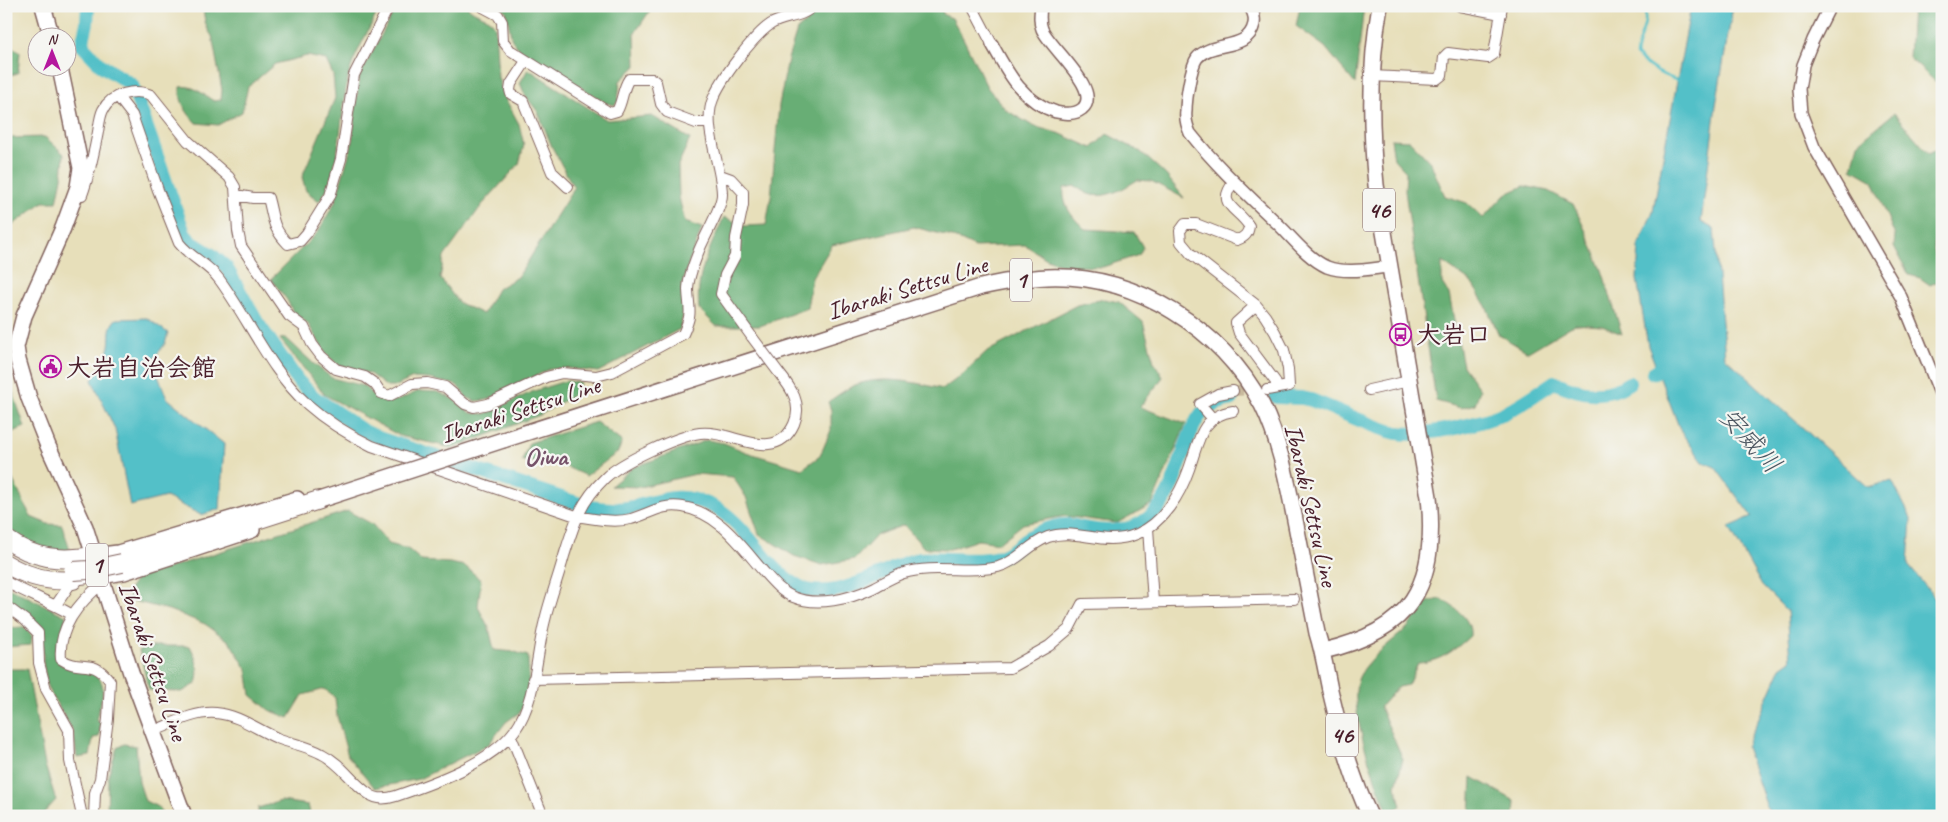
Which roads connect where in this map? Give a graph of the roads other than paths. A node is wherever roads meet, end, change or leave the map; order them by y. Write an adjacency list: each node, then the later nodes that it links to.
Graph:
1 (43, 6): 12 (main road)
2 (388, 6): 22 (street)
3 (481, 6): 14 (street)
4 (813, 6): 18 (street)
5 (972, 6): 13 (street)
6 (1041, 6): 13 (street)
7 (1249, 6): 20 (street)
8 (1380, 6): 15 (main road, 46)
9 (1460, 6): 11 (street)
10 (1830, 6): 29 (street)
11 (1501, 10): 15 (street)
12 (49, 28)
13 (992, 44)
14 (526, 61): 18 (street); 21 (street)
15 (1371, 76): 24 (main road, 46)
16 (62, 78): 23 (main road, Ibaraki Settsu Line / 1)
17 (122, 94): 22 (street); 23 (street); 34 (street)
18 (709, 122): 19 (street)
19 (720, 175): 22 (street); 34 (street, bridge)
20 (1234, 182): 24 (street); 25 (street)
21 (568, 187)
22 (236, 195)
23 (63, 228): 39 (main road, Ibaraki Settsu Line / 1)
24 (1388, 267): 26 (main road, 46)
25 (1256, 305): 25 (street)
26 (1409, 380): 27 (street); 49 (main road, 46)
27 (1369, 390)
28 (1233, 391): 31 (street)
29 (1942, 398)
30 (1233, 411): 31 (street)
31 (1212, 418): 36 (street)
32 (394, 474): 33 (main road, Ibaraki Settsu Line / 1, bridge); 35 (main road, bridge); 49 (main road, Ibaraki Settsu Line / 1, bridge)
33 (319, 500): 35 (highway)
34 (578, 514): 36 (street); 50 (street)
35 (248, 523): 39 (main road); 41 (highway, bridge); 42 (main road)
36 (1148, 528): 45 (street)
37 (6, 539): 39 (highway)
38 (6, 554): 41 (highway)
39 (94, 556): 42 (main road, Ibaraki Settsu Line / 1)
40 (6, 564): 41 (highway)
41 (73, 575): 42 (street); 46 (street)
42 (102, 580): 48 (street); 51 (main road, Ibaraki Settsu Line / 1)
43 (6, 582): 46 (street)
44 (1294, 599): 45 (street)
45 (1153, 602): 50 (street)
46 (56, 605): 48 (street)
47 (6, 606): 53 (street)
48 (71, 614): 54 (street)
49 (1323, 651): 57 (main road, 46)
50 (533, 679): 52 (street)
51 (152, 732): 52 (street); 55 (main road, Ibaraki Settsu Line / 1)
52 (511, 736): 56 (street)
53 (82, 816)
54 (94, 816)
55 (184, 816)
56 (543, 816)
57 (1370, 816)

